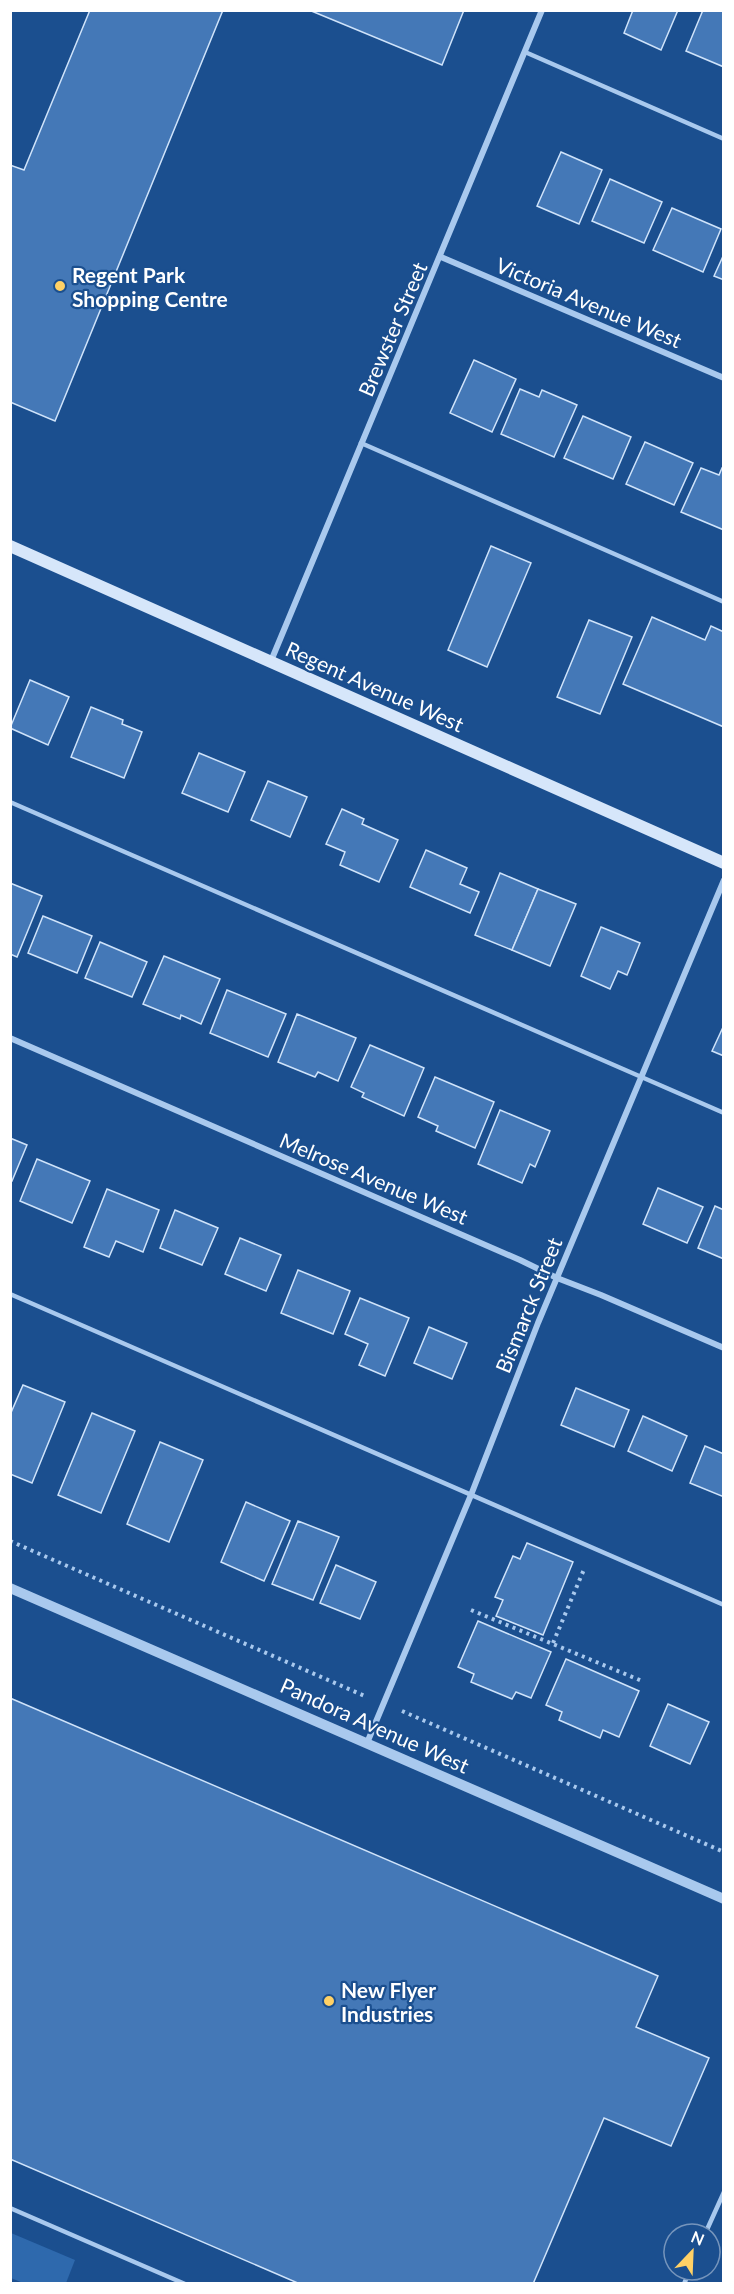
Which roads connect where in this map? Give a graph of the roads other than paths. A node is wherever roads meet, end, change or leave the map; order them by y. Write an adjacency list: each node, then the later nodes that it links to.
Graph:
1 (543, 10): 2 (street, Brewster Street)
2 (525, 52): 3 (lane); 4 (street, Brewster Street)
3 (723, 139)
4 (441, 257): 5 (street, Victoria Avenue West); 6 (street, Brewster Street)
5 (723, 378)
6 (361, 443): 8 (lane); 9 (street, Brewster Street)
7 (10, 546): 9 (main road, Regent Avenue West)
8 (723, 602)
9 (271, 661): 11 (main road, Regent Avenue West)
10 (10, 802): 14 (lane)
11 (723, 863)
12 (723, 880): 14 (street, Bismarck Street)
13 (10, 1038): 16 (street, Melrose Avenue West)
14 (641, 1077): 15 (lane); 16 (street, Bismarck Street)
15 (723, 1113)
16 (557, 1278): 18 (street, Melrose Avenue West); 19 (street, Bismarck Street)
17 (10, 1294): 19 (lane)
18 (723, 1348)
19 (471, 1495): 21 (lane); 22 (street, Bismarck Street)
20 (10, 1588): 22 (street, Pandora Avenue West)
21 (723, 1605)
22 (368, 1743): 23 (street, Pandora Avenue West)
23 (723, 1899)
24 (723, 2192): 26 (lane)
25 (10, 2208): 27 (lane)
26 (710, 2222)
27 (185, 2283)

